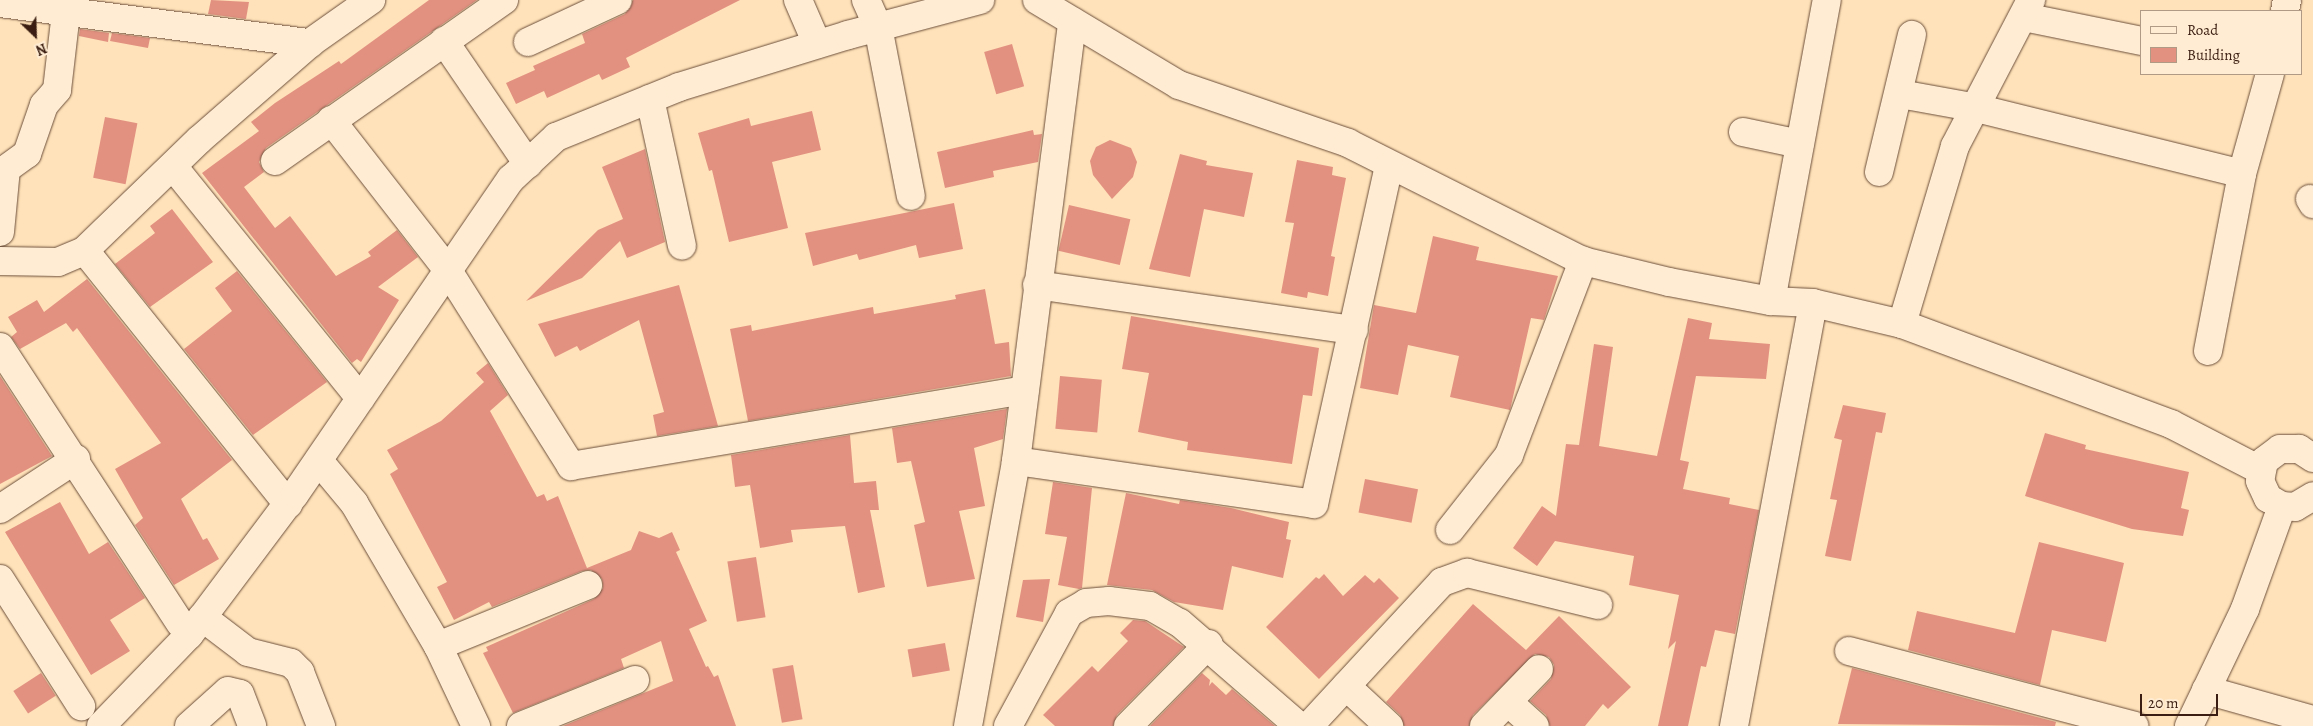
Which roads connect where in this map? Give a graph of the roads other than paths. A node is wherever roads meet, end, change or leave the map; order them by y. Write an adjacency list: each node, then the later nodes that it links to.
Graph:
1 (337, 0): 14 (street)
2 (371, 0): 14 (street)
3 (504, 0): 18 (street)
4 (618, 0): 19 (street)
5 (798, 0): 21 (street)
6 (866, 0): 15 (street)
7 (980, 0): 15 (street)
8 (1037, 0): 13 (street)
9 (1827, 0): 28 (street)
10 (0, 3): 12 (street)
11 (2028, 8): 17 (street); 25 (street)
12 (66, 12): 20 (street); 36 (street)
13 (1072, 22): 31 (street); 42 (street)
14 (332, 27): 20 (street)
15 (878, 27): 21 (street); 35 (street)
16 (1912, 35): 23 (street)
17 (2140, 40)
18 (444, 41): 26 (street); 30 (street)
19 (528, 42)
20 (310, 44): 39 (street)
21 (816, 44): 24 (street)
22 (2270, 75): 33 (street)
23 (1900, 94): 25 (street); 32 (street)
24 (650, 99): 30 (street); 37 (street)
25 (1972, 107): 33 (street); 45 (street)
26 (331, 120): 29 (street); 41 (street)
27 (1743, 132): 28 (street)
28 (1800, 144): 43 (street)
29 (275, 161)
30 (528, 164): 41 (street)
31 (1389, 166): 40 (street); 46 (street)
32 (1879, 172)
33 (2242, 174): 48 (street)
34 (180, 175): 50 (street)
35 (911, 196)
36 (0, 232)
37 (682, 246)
38 (90, 257): 57 (street)
39 (0, 260)
40 (1583, 261): 43 (street); 60 (street)
41 (447, 270): 49 (street); 50 (street)
42 (1037, 285): 46 (street); 49 (street)
43 (1771, 300): 44 (street)
44 (1813, 303): 45 (street); 90 (street)
45 (1902, 324): 55 (street)
46 (1354, 330): 54 (street)
47 (0, 347): 52 (street)
48 (2208, 350)
49 (1026, 390): 54 (street)
50 (360, 398): 53 (street)
51 (2313, 458): 55 (street)
52 (76, 459): 59 (street); 64 (street)
53 (319, 461): 57 (street); 66 (street)
54 (1016, 462): 83 (street)
55 (2260, 470): 58 (street)
56 (2313, 496): 58 (street)
57 (288, 504): 64 (street)
58 (2282, 506): 71 (street)
59 (0, 509)
60 (1450, 530)
61 (0, 578): 73 (street)
62 (588, 585): 66 (street)
63 (1598, 605): 70 (street)
64 (191, 620): 75 (street); 80 (street)
65 (1209, 644): 76 (street); 84 (street); 85 (street)
66 (438, 646): 81 (street)
67 (1849, 651): 77 (street)
68 (1539, 670): 72 (street)
69 (635, 680): 82 (street)
70 (1346, 686): 86 (street); 87 (street)
71 (2206, 690): 74 (street); 92 (street)
72 (1508, 702): 88 (street); 89 (street)
73 (81, 706)
74 (2313, 720)
75 (113, 721)
76 (1018, 721)
77 (2103, 722): 91 (street)
78 (189, 726): 79 (street)
79 (252, 726)
80 (322, 726)
81 (476, 726)
82 (521, 726)
83 (968, 726)
84 (1128, 726)
85 (1299, 726)
86 (1309, 726)
87 (1390, 726)
88 (1484, 726)
89 (1535, 726)
90 (1734, 726)
91 (2134, 726)
92 (2189, 726)

